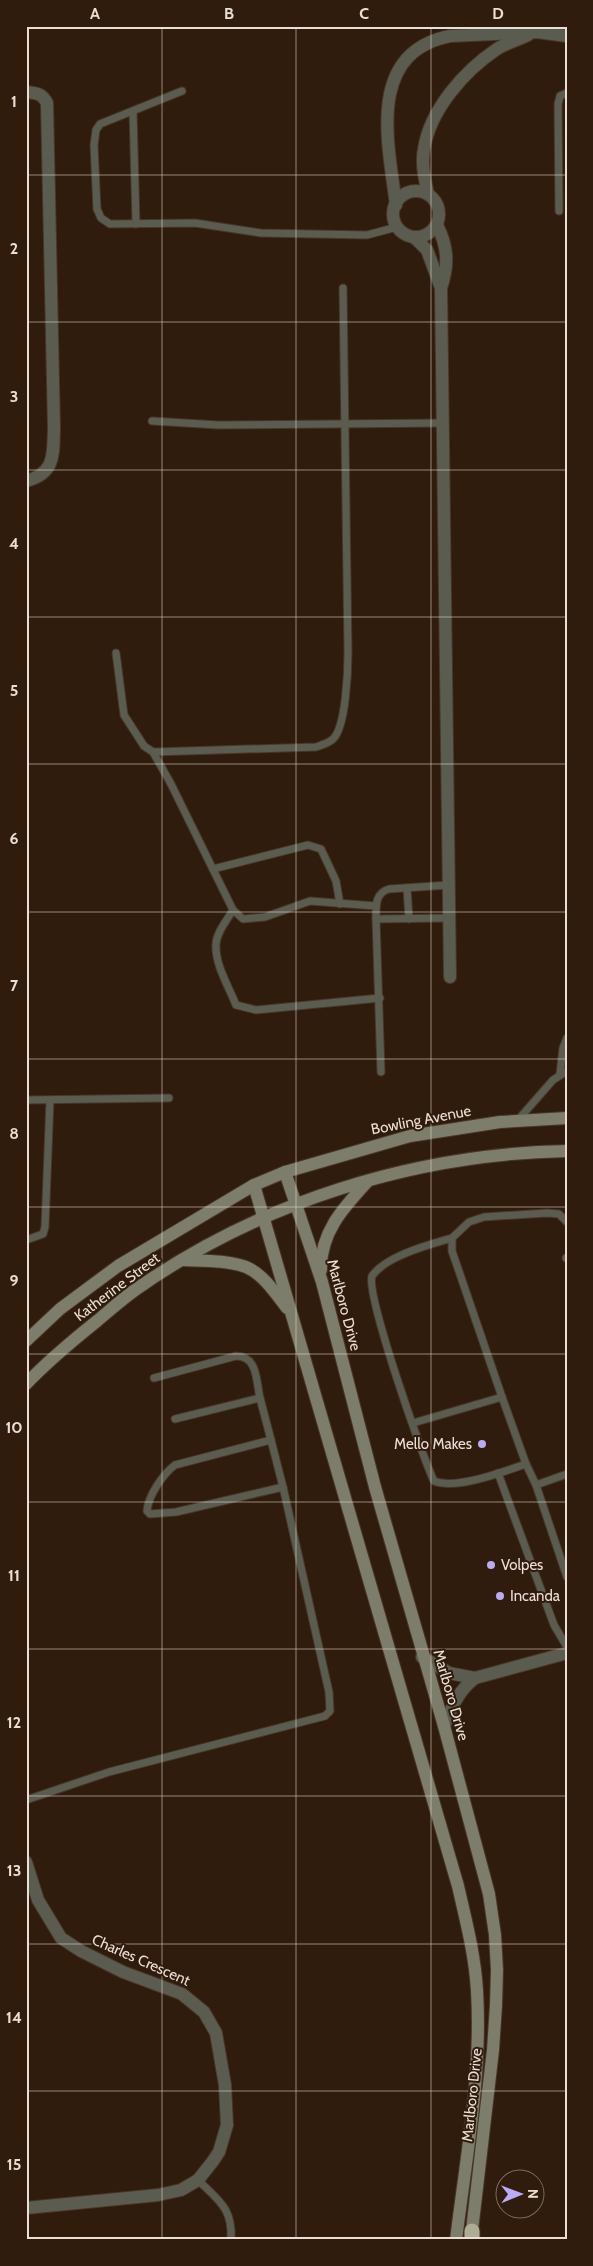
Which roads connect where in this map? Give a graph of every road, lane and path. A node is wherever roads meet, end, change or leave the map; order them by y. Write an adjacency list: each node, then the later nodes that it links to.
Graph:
1 (537, 32): 2 (street); 7 (street); 8 (street)
2 (567, 36)
3 (26, 92): 19 (street)
4 (182, 92): 6 (lane)
5 (567, 94): 9 (lane)
6 (133, 112): 10 (lane); 10 (lane)
7 (428, 194): 8 (street); 11 (street)
8 (396, 205): 12 (street)
9 (558, 211)
10 (136, 224): 12 (lane)
11 (437, 225): 13 (street); 15 (street)
12 (398, 227): 13 (street)
13 (414, 237): 15 (street)
14 (343, 288): 18 (lane)
15 (441, 288): 17 (street)
16 (152, 421): 18 (lane)
17 (443, 423): 18 (lane); 23 (street)
18 (344, 424): 21 (lane)
19 (26, 481)
20 (116, 653): 21 (lane)
21 (153, 752): 22 (lane)
22 (213, 869): 25 (lane); 27 (lane)
23 (449, 885): 24 (lane); 29 (street)
24 (407, 888): 26 (lane); 28 (lane)
25 (340, 904): 26 (lane); 27 (lane)
26 (376, 906): 30 (lane)
27 (233, 910): 32 (lane)
28 (409, 918): 29 (lane); 30 (lane)
29 (448, 918): 31 (street)
30 (376, 919): 32 (lane)
31 (450, 977)
32 (380, 998): 34 (lane)
33 (567, 1038): 35 (lane)
34 (381, 1072)
35 (563, 1072): 40 (lane)
36 (169, 1098): 38 (lane)
37 (26, 1100): 38 (lane)
38 (50, 1100): 49 (lane)
39 (567, 1118): 40 (main road, Bowling Avenue)
40 (517, 1121): 42 (main road, Bowling Avenue)
41 (567, 1151): 43 (main road)
42 (285, 1172): 44 (main road, Bowling Avenue); 45 (main road, Marlboro Drive)
43 (368, 1180): 45 (main road); 51 (main road)
44 (254, 1184): 46 (main road, Marlboro Drive); 53 (main road, Katherine Street)
45 (297, 1204): 46 (main road, Katherine Street); 51 (main road, Marlboro Drive)
46 (264, 1218): 50 (main road, Katherine Street); 52 (main road, Marlboro Drive)
47 (567, 1222): 48 (lane)
48 (452, 1238): 56 (lane); 59 (lane)
49 (26, 1240)
50 (182, 1260): 52 (main road); 55 (main road, Katherine Street)
51 (322, 1282): 69 (main road, Marlboro Drive)
52 (290, 1312): 78 (main road, Marlboro Drive)
53 (26, 1341)
54 (154, 1378): 57 (lane)
55 (26, 1384)
56 (502, 1397): 59 (lane); 61 (lane)
57 (260, 1398): 58 (lane); 60 (lane)
58 (175, 1419)
59 (413, 1423): 62 (lane)
60 (271, 1440): 65 (lane); 65 (lane)
61 (526, 1464): 62 (lane); 64 (lane)
62 (498, 1473): 67 (lane)
63 (567, 1474): 64 (lane)
64 (536, 1485): 66 (lane)
65 (283, 1487): 72 (lane)
66 (567, 1577)
67 (567, 1647)
68 (567, 1653): 70 (street)
69 (422, 1656): 70 (street); 71 (main road, Marlboro Drive)
70 (475, 1678): 71 (street)
71 (444, 1726): 76 (main road, Marlboro Drive)
72 (26, 1800)
73 (26, 1862): 74 (street, Charles Crescent)
74 (198, 2180): 75 (street, Charles Crescent); 77 (lane)
75 (26, 2208)
76 (472, 2237)
77 (231, 2240)
78 (456, 2240)

